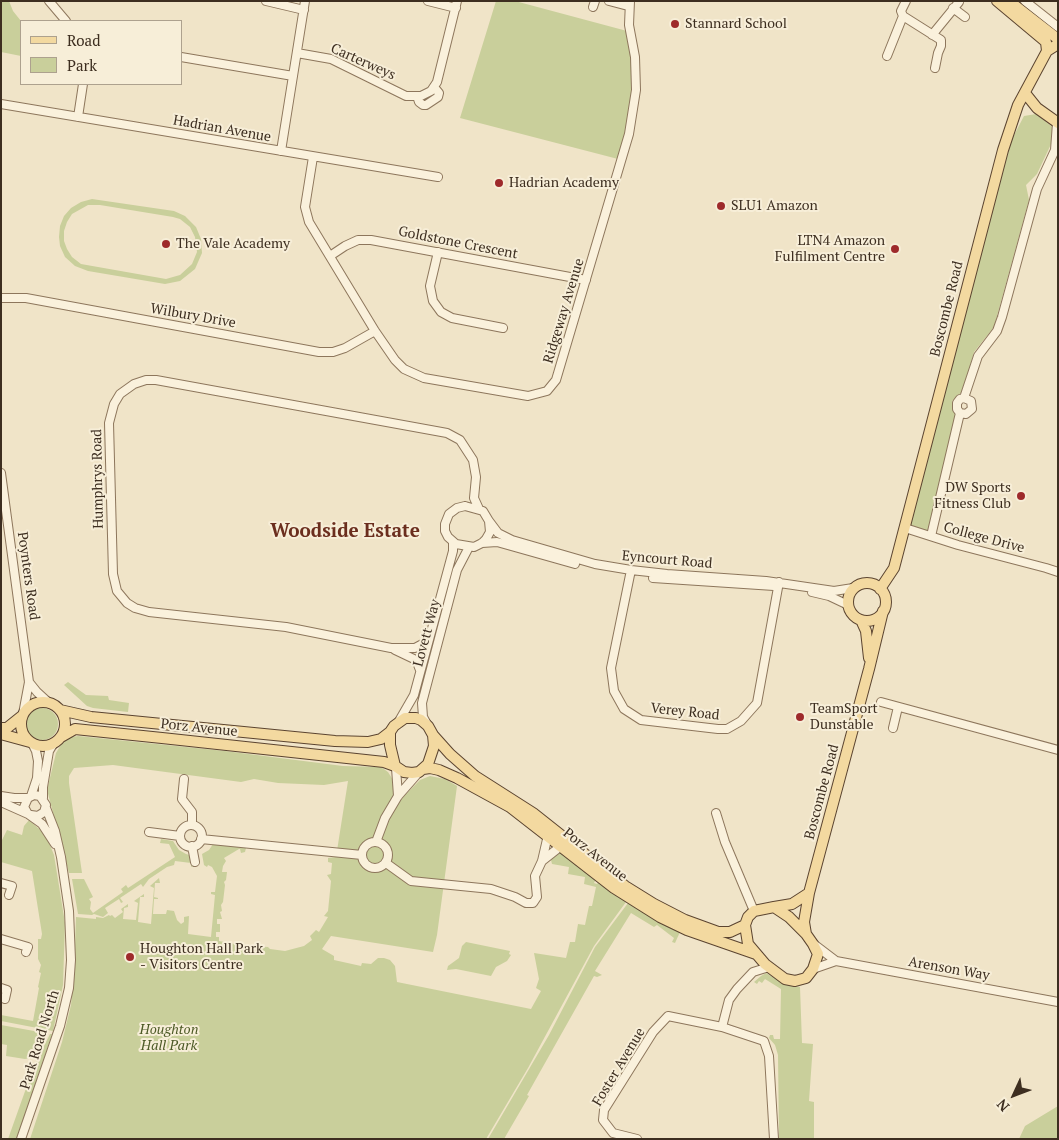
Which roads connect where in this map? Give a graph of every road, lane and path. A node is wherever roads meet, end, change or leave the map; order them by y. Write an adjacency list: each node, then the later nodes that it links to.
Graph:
1 (49, 1): 17 (street)
2 (266, 1): 14 (street)
3 (306, 1): 14 (street)
4 (428, 1): 12 (street)
5 (609, 1): 11 (street)
6 (906, 1): 15 (street)
7 (996, 1): 22 (main road)
8 (1009, 1): 20 (main road)
9 (1026, 1): 18 (street)
10 (959, 2): 13 (street)
11 (629, 4): 42 (street, Ridgeway Avenue)
12 (456, 5): 23 (street, Carterweys)
13 (953, 8): 16 (street); 19 (street)
14 (304, 10): 23 (street)
15 (903, 16): 19 (street); 24 (street)
16 (965, 18)
17 (65, 20)
18 (1058, 27)
19 (932, 34): 26 (street)
20 (1058, 39)
21 (1058, 44): 22 (main road, Boscombe Road)
22 (1047, 51): 29 (main road, Boscombe Road)
23 (297, 53): 27 (street)
24 (887, 56)
25 (182, 57): 27 (street)
26 (935, 68)
27 (293, 76): 35 (street)
28 (84, 85): 33 (street)
29 (1025, 93): 31 (main road); 32 (main road, Boscombe Road)
30 (1, 104): 33 (street, Hadrian Avenue)
31 (1037, 108): 32 (main road); 34 (main road)
32 (1014, 116): 54 (main road, Boscombe Road)
33 (78, 117): 35 (street, Hadrian Avenue)
34 (1058, 123): 38 (street)
35 (281, 151): 37 (street, Hadrian Avenue)
36 (1058, 152): 38 (street)
37 (312, 156): 39 (street, Hadrian Avenue); 41 (street, Ridgeway Avenue)
38 (1051, 160): 46 (street)
39 (438, 178)
40 (438, 252): 41 (street, Goldstone Crescent); 42 (street, Goldstone Crescent); 44 (street)
41 (330, 256): 45 (street, Ridgeway Avenue)
42 (586, 280): 45 (street, Ridgeway Avenue)
43 (1, 298): 45 (street, Wilbury Drive)
44 (504, 328)
45 (375, 330)
46 (964, 398): 47 (street); 47 (street)
47 (960, 413): 55 (street)
48 (1, 473): 50 (street, Poynters Road)
49 (475, 486): 51 (street); 52 (street, Humphrys Road); 68 (street, Humphrys Road)
50 (3, 506): 71 (street, Poynters Road)
51 (460, 507): 52 (street); 56 (street)
52 (479, 509): 53 (street)
53 (489, 521): 57 (street); 60 (street, Eyncourt Road)
54 (905, 528): 55 (street, College Drive); 63 (main road, Boscombe Road)
55 (931, 536): 59 (street, College Drive)
56 (453, 542): 58 (street); 67 (street, Lovett Way)
57 (482, 543): 58 (street); 60 (street, Eyncourt Road)
58 (469, 547): 80 (street, Lovett Way)
59 (1058, 572)
60 (630, 573): 61 (street, Eyncourt Road); 61 (street, Verey Road)
61 (779, 584): 62 (street, Eyncourt Road); 64 (street, Eyncourt Road)
62 (853, 588): 63 (main road); 64 (main road)
63 (880, 588): 65 (main road)
64 (848, 605): 66 (main road)
65 (883, 611): 66 (main road); 69 (main road, Boscombe Road)
66 (861, 620): 69 (main road, Boscombe Road)
67 (428, 641): 68 (street, Humphrys Road); 70 (street, Lovett Way)
68 (391, 648): 70 (street, Humphrys Road)
69 (870, 669): 111 (main road, Boscombe Road)
70 (420, 670): 77 (street, Lovett Way)
71 (30, 682): 73 (street); 76 (street, Poynters Road)
72 (881, 702): 74 (street)
73 (49, 703): 75 (main road); 76 (main road)
74 (898, 707): 79 (street); 85 (street)
75 (60, 710): 81 (main road, Porz Avenue); 83 (main road)
76 (22, 715): 78 (main road); 84 (main road)
77 (400, 721): 80 (main road); 81 (main road)
78 (1, 728)
79 (893, 728)
80 (431, 731): 87 (main road); 115 (main road, Porz Avenue)
81 (390, 732): 86 (main road)
82 (1, 734): 84 (main road)
83 (57, 740): 84 (main road); 86 (main road, Porz Avenue); 92 (street)
84 (31, 743): 91 (street)
85 (1058, 750)
86 (395, 767): 87 (main road); 90 (street)
87 (421, 771): 90 (street); 99 (main road, Porz Avenue)
88 (184, 779): 97 (street)
89 (1, 796): 91 (street)
90 (398, 796): 102 (street)
91 (29, 797): 92 (street); 96 (street)
92 (43, 798): 94 (street)
93 (1, 802): 96 (street)
94 (46, 808): 96 (street); 106 (street, Park Road North)
95 (716, 813): 114 (street)
96 (29, 814): 106 (street)
97 (192, 825): 100 (street); 101 (street)
98 (149, 832): 100 (street)
99 (548, 835): 104 (main road, Porz Avenue); 107 (street)
100 (180, 836): 103 (street)
101 (201, 839): 103 (street); 105 (street)
102 (376, 842): 105 (street); 109 (street)
103 (192, 846): 108 (street)
104 (561, 846): 107 (street); 120 (main road, Porz Avenue)
105 (362, 855): 109 (street)
106 (61, 857): 129 (street, Park Road North)
107 (542, 861): 109 (street)
108 (195, 862)
109 (386, 863)
110 (1, 882): 112 (street)
111 (809, 893): 113 (main road); 116 (main road, Boscombe Road)
112 (9, 895)
113 (774, 906): 114 (main road); 116 (main road)
114 (754, 910): 115 (main road)
115 (745, 924): 120 (main road)
116 (806, 934): 118 (main road)
117 (1, 939): 119 (street)
118 (813, 944): 121 (street, Arenson Way); 123 (main road)
119 (26, 952)
120 (757, 955): 122 (main road); 124 (street)
121 (836, 961): 123 (street); 127 (street, Arenson Way)
122 (769, 967): 123 (main road); 124 (street)
123 (814, 970)
124 (753, 972): 128 (street)
125 (1, 988): 126 (street)
126 (4, 999)
127 (1058, 1002)
128 (722, 1026): 130 (street, Foster Avenue); 131 (street, Foster Avenue)
129 (21, 1139)
130 (636, 1139)
131 (774, 1139)

